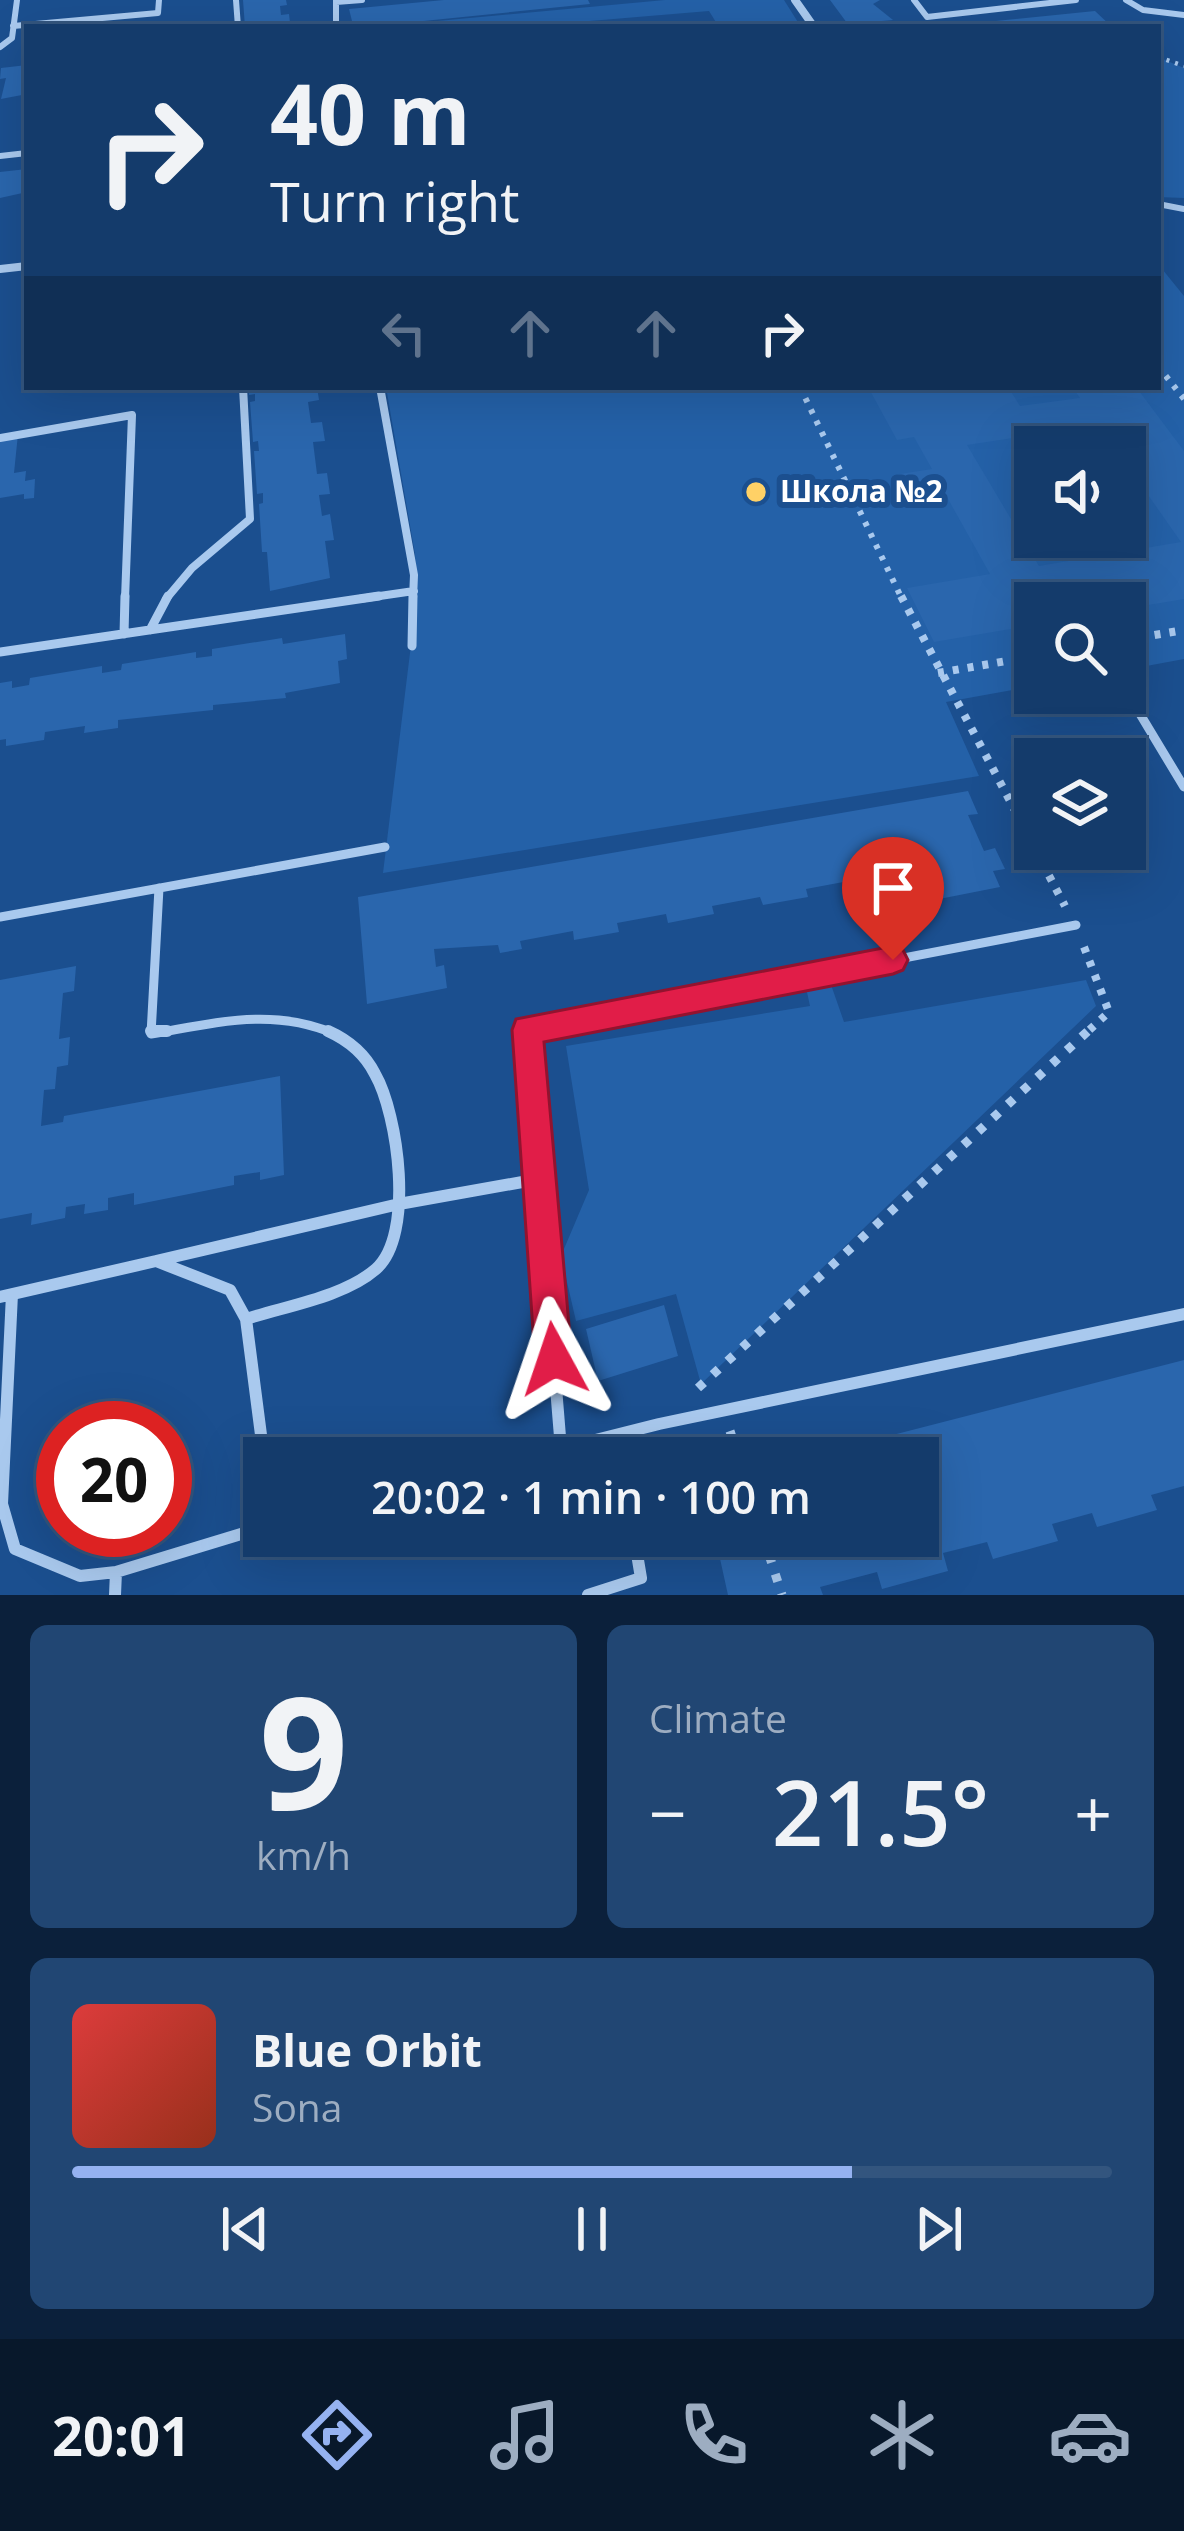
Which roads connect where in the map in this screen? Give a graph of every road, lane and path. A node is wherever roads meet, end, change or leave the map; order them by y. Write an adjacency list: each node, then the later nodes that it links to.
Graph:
1 (16, 0): 11 (lane)
2 (159, 0): 9 (lane)
3 (362, 0): 7 (lane)
4 (914, 0): 5 (lane)
5 (1076, 0)
6 (1126, 0): 8 (lane)
7 (336, 1)
8 (1184, 15)
9 (35, 24)
10 (24, 25): 11 (lane)
11 (13, 26): 12 (lane)
12 (0, 47)
13 (1161, 370): 17 (path)
14 (243, 390): 20 (lane)
15 (380, 390): 19 (lane)
16 (801, 390): 27 (path)
17 (1184, 400)
18 (0, 438): 22 (lane)
19 (414, 591): 20 (lane); 24 (lane)
20 (150, 630): 22 (lane)
21 (1184, 630): 23 (path)
22 (124, 634): 25 (lane)
23 (1146, 636)
24 (412, 646)
25 (0, 652)
26 (1014, 660): 27 (path)
27 (938, 673): 30 (path)
28 (1139, 714): 29 (lane)
29 (1184, 787)
30 (1014, 811)
31 (385, 848): 33 (lane)
32 (1046, 870): 35 (path)
33 (159, 889): 34 (lane); 37 (lane)
34 (0, 917)
35 (1076, 925): 36 (lane); 42 (path)
36 (539, 1179): 37 (lane); 45 (lane)
37 (399, 1204): 38 (lane); 41 (lane)
38 (156, 1261): 39 (lane); 41 (lane)
39 (6, 1296): 50 (lane)
40 (1184, 1314): 42 (lane)
41 (246, 1319): 44 (lane)
42 (659, 1424): 43 (lane)
43 (618, 1435): 46 (lane)
44 (261, 1437)
45 (560, 1437)
46 (610, 1437)
47 (243, 1533): 50 (lane)
48 (638, 1557): 52 (lane)
49 (770, 1557): 53 (path)
50 (116, 1572): 51 (lane)
51 (115, 1595)
52 (588, 1595)
53 (782, 1595)

